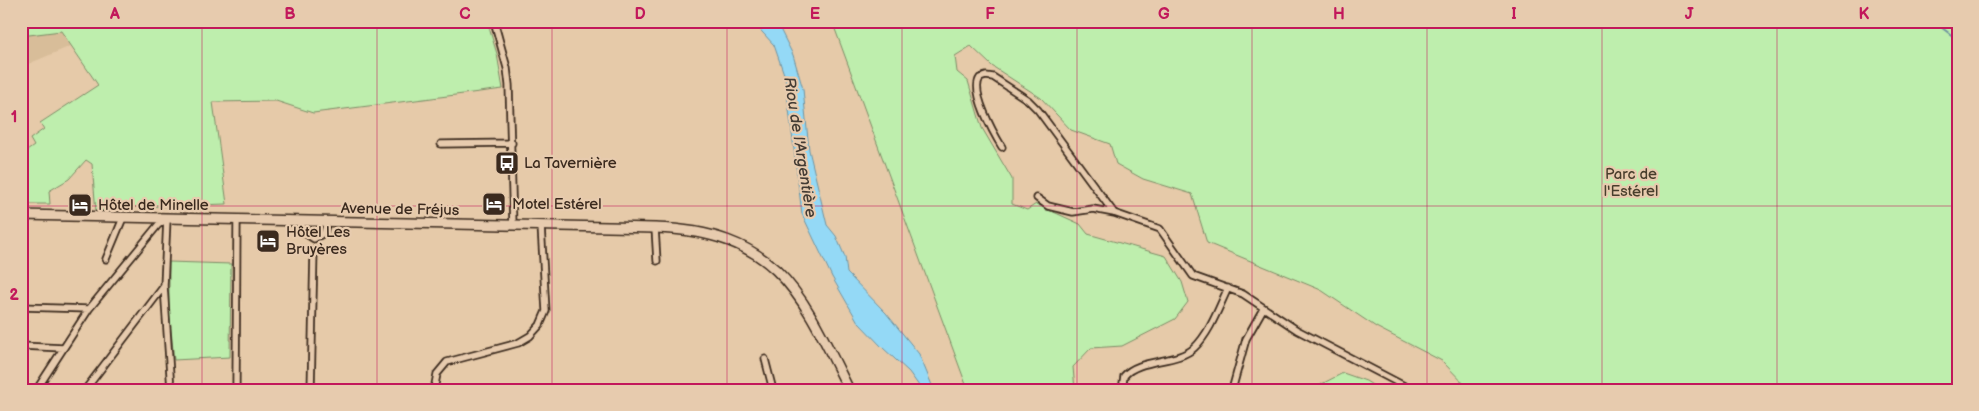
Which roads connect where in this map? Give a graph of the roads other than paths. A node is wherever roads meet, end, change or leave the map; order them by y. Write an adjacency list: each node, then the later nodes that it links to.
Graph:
1 (494, 21): 2 (street)
2 (512, 143): 3 (street); 13 (street)
3 (441, 144)
4 (1002, 147): 6 (street)
5 (1037, 198): 6 (street)
6 (1114, 213): 20 (street)
7 (21, 215): 8 (main road, Avenue de Fréjus)
8 (123, 218): 9 (main road, Avenue de Fréjus); 17 (street)
9 (167, 219): 10 (main road, Avenue de Fréjus); 19 (street); 22 (street)
10 (237, 220): 11 (main road, Avenue de Fréjus); 31 (street)
11 (300, 221): 12 (main road, Avenue de Fréjus); 12 (street)
12 (327, 221): 13 (main road, Avenue de Fréjus)
13 (512, 226): 14 (main road, Avenue de Fréjus)
14 (541, 226): 15 (main road, Avenue de Fréjus); 28 (street)
15 (656, 228): 18 (street); 34 (main road, Avenue de Fréjus)
16 (314, 250): 32 (street)
17 (106, 259)
18 (657, 260)
19 (164, 286): 29 (street); 30 (street)
20 (1228, 288): 23 (street); 35 (street)
21 (21, 306): 22 (street)
22 (89, 309): 25 (street)
23 (1264, 309): 36 (street); 37 (street)
24 (21, 346): 25 (street)
25 (63, 348): 27 (street)
26 (765, 358): 33 (street)
27 (37, 389)
28 (437, 389)
29 (85, 390)
30 (171, 390)
31 (236, 390)
32 (311, 390)
33 (773, 390)
34 (849, 390)
35 (1122, 390)
36 (1232, 390)
37 (1412, 390)

